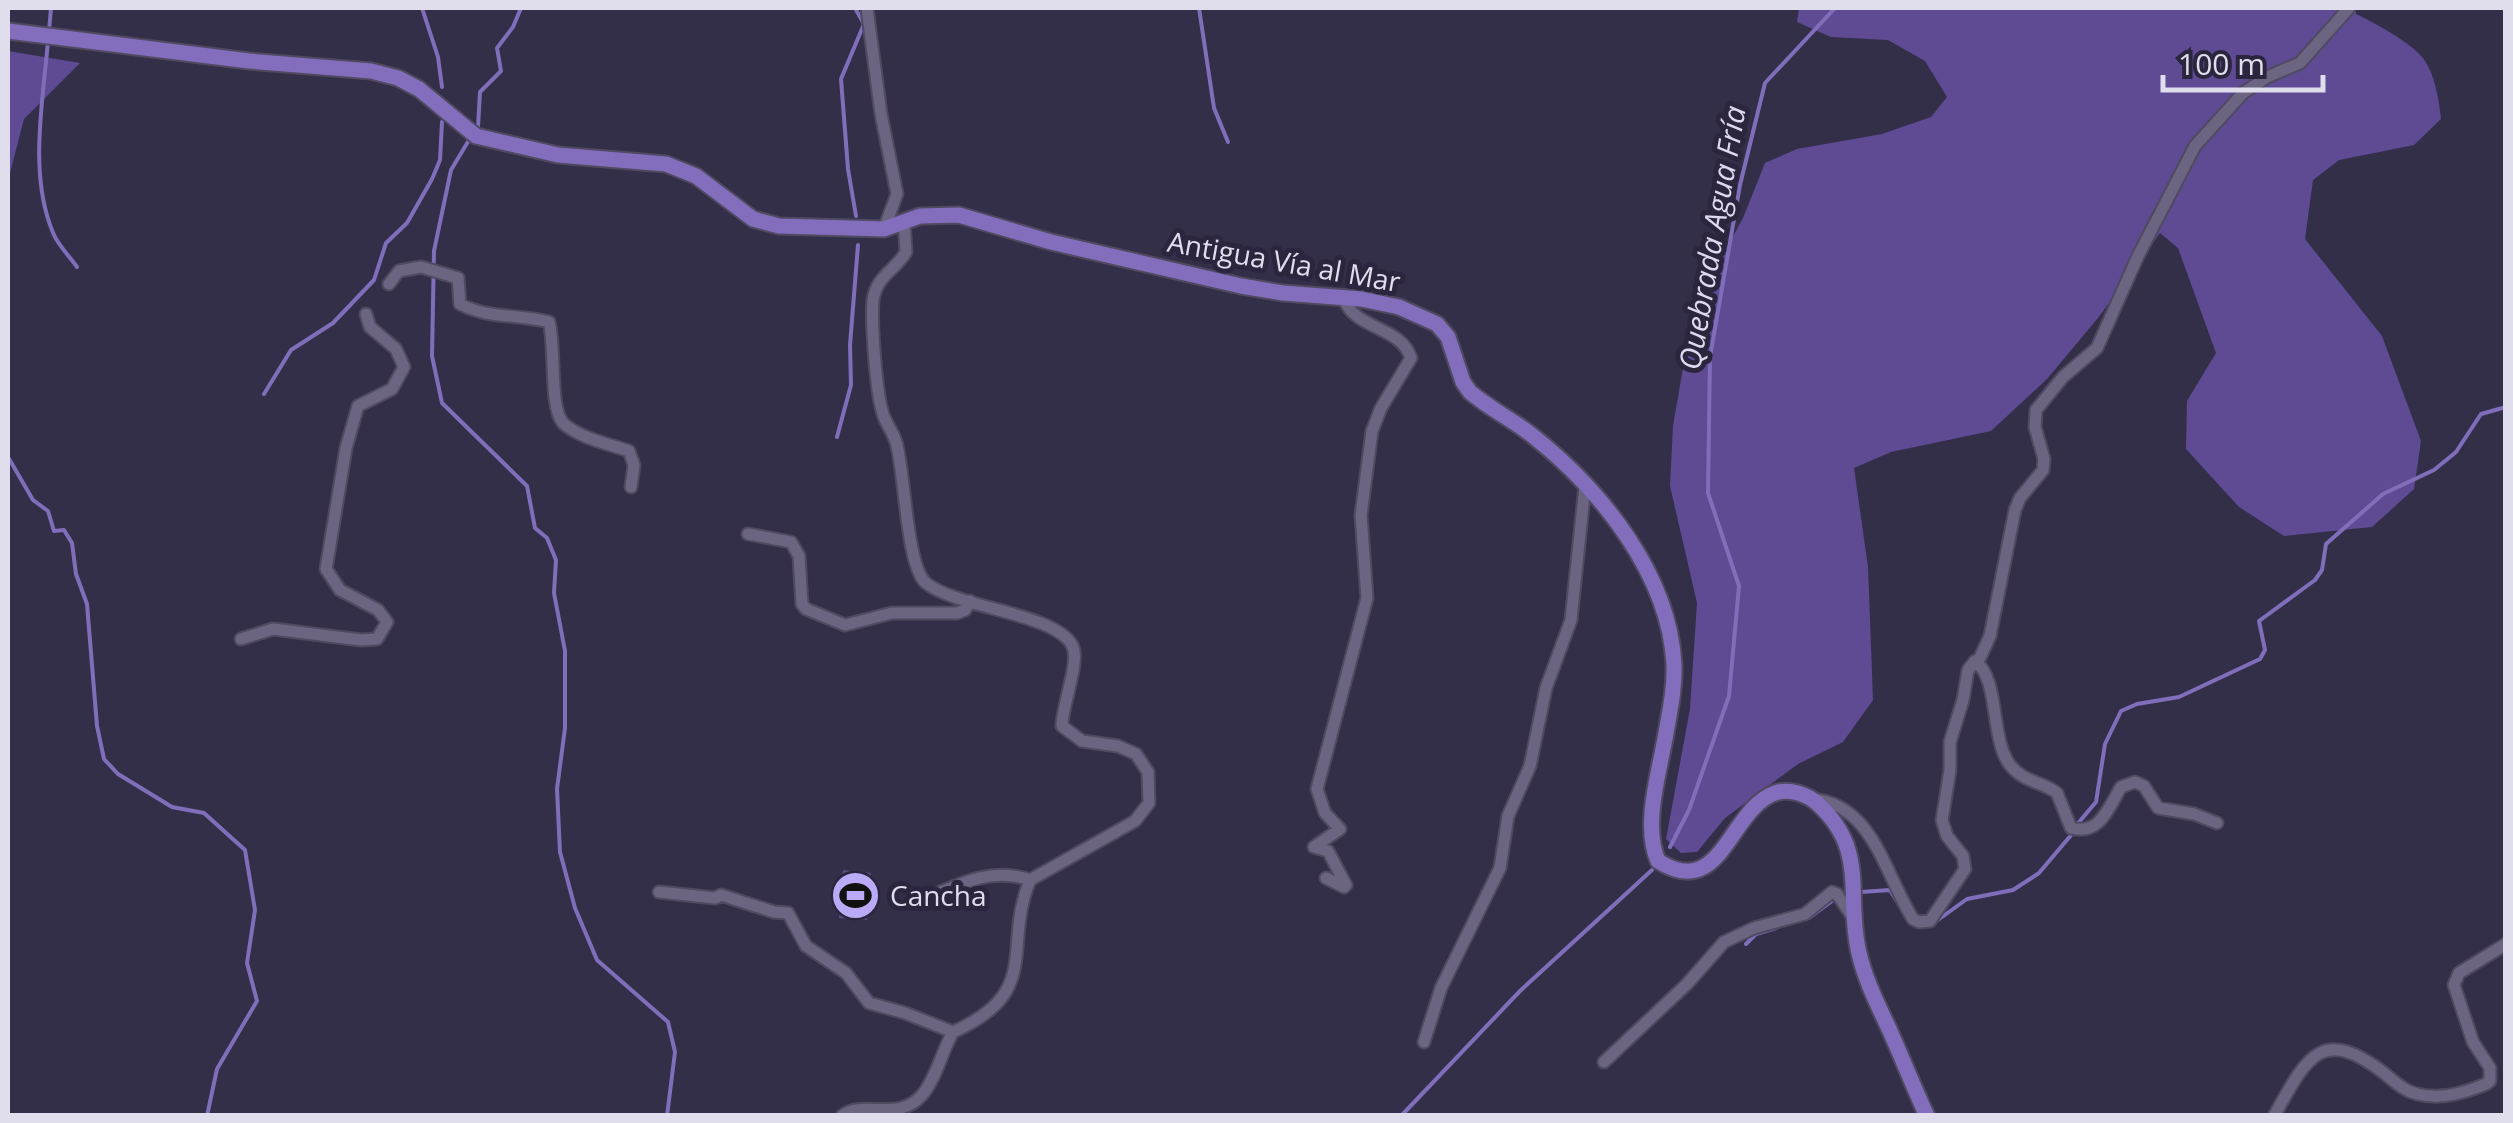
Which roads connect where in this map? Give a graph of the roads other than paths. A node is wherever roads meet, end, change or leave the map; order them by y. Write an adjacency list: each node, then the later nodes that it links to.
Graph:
1 (868, 8): 5 (street)
2 (2349, 8): 14 (street)
3 (8, 31): 5 (main road, Antigua Vía al Mar)
4 (904, 221): 5 (main road, Antigua Vía al Mar); 7 (main road, Antigua Vía al Mar); 12 (street)
5 (884, 229)
6 (389, 284): 10 (street)
7 (1344, 299): 9 (main road, Antigua Vía al Mar); 17 (street)
8 (366, 314): 13 (street)
9 (1584, 486): 15 (main road, Antigua Vía al Mar); 24 (street)
10 (631, 487)
11 (748, 534): 12 (street)
12 (970, 601): 18 (street)
13 (240, 640)
14 (1978, 662): 15 (street); 16 (street)
15 (1811, 799): 21 (main road)
16 (2217, 824)
17 (1326, 878)
18 (1030, 880): 20 (street); 23 (street)
19 (660, 892): 23 (street)
20 (927, 898)
21 (1854, 919): 25 (street); 27 (main road)
22 (2506, 944): 28 (street)
23 (953, 1032): 26 (street)
24 (1424, 1042)
25 (1604, 1062)
26 (842, 1116)
27 (1928, 1116)
28 (2274, 1116)

